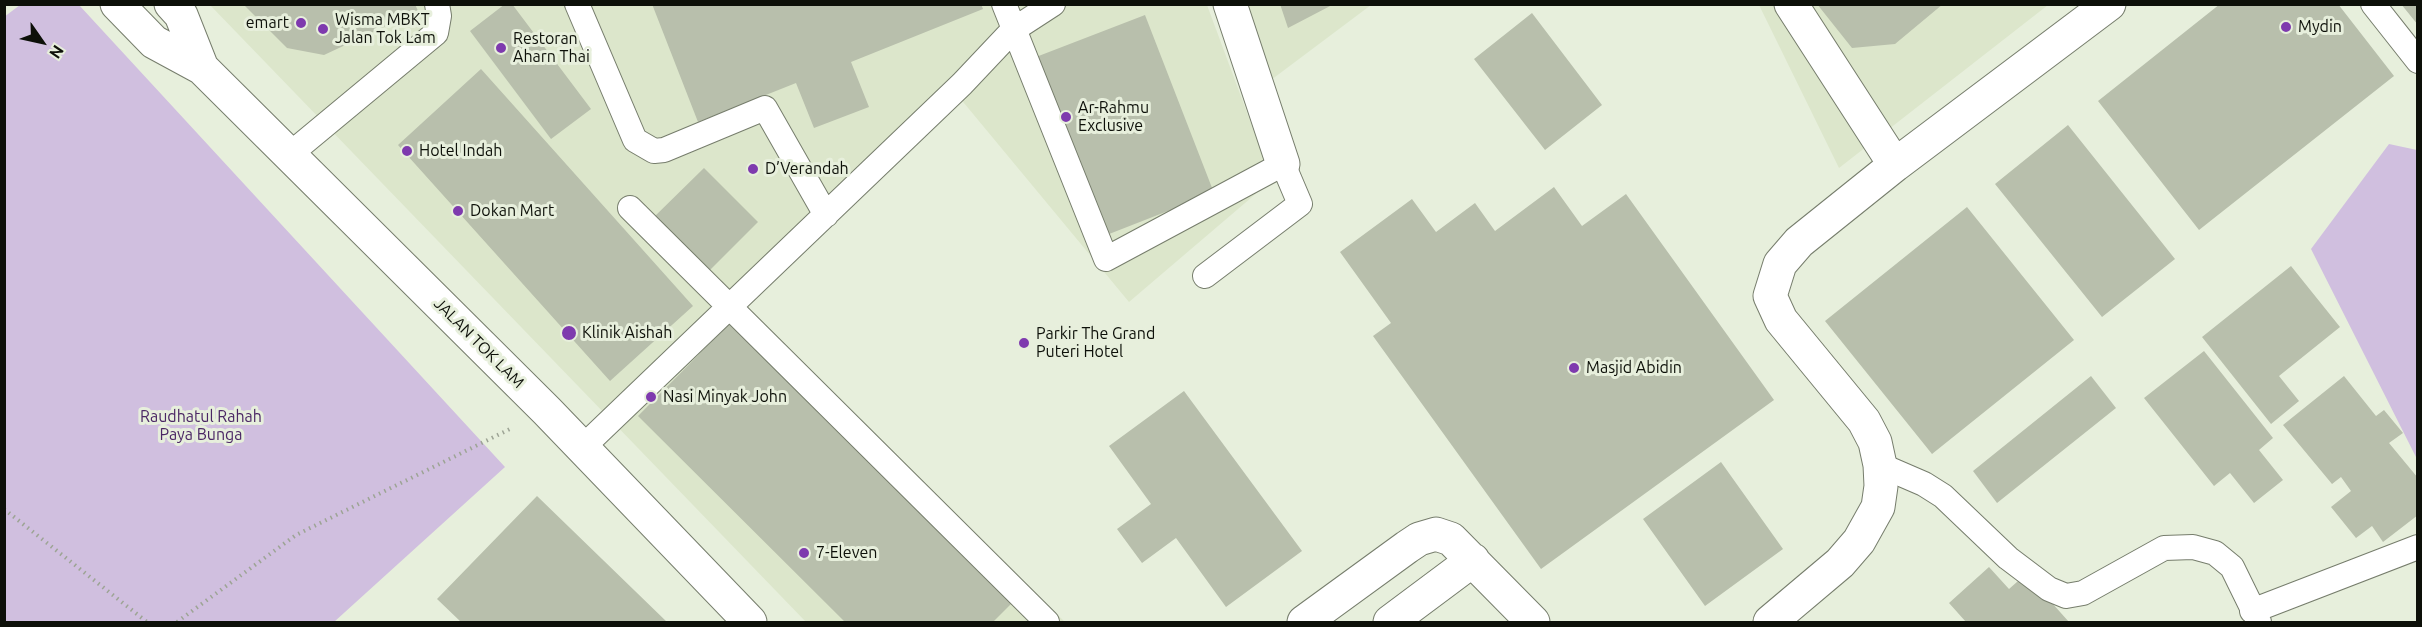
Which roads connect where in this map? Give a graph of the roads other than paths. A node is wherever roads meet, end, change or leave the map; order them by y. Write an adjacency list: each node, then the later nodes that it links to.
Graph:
1 (117, 4): 13 (street, JALAN TOK LAM)
2 (171, 4): 13 (street, JALAN TOK LAM)
3 (437, 4): 14 (lane)
4 (577, 4): 18 (lane)
5 (1004, 4): 11 (lane)
6 (1053, 4): 11 (lane)
7 (1230, 4): 15 (street)
8 (1791, 4): 16 (street)
9 (2109, 4): 16 (street)
10 (2373, 4): 12 (lane)
11 (1012, 30): 15 (lane); 18 (lane)
12 (2418, 61)
13 (202, 68): 14 (street, JALAN TOK LAM)
14 (289, 155): 21 (street, JALAN TOK LAM)
15 (1283, 164): 19 (lane)
16 (1895, 165): 22 (street)
17 (630, 208): 20 (lane)
18 (826, 215): 20 (lane)
19 (1205, 276)
20 (729, 308): 21 (lane); 27 (lane)
21 (583, 447): 26 (street, JALAN TOK LAM)
22 (1880, 465): 25 (lane); 31 (street)
23 (2418, 548): 25 (lane)
24 (1473, 560): 28 (street); 29 (street); 30 (street)
25 (2256, 617)
26 (750, 622)
27 (1047, 622)
28 (1304, 622)
29 (1390, 622)
30 (1533, 622)
31 (1770, 622)

